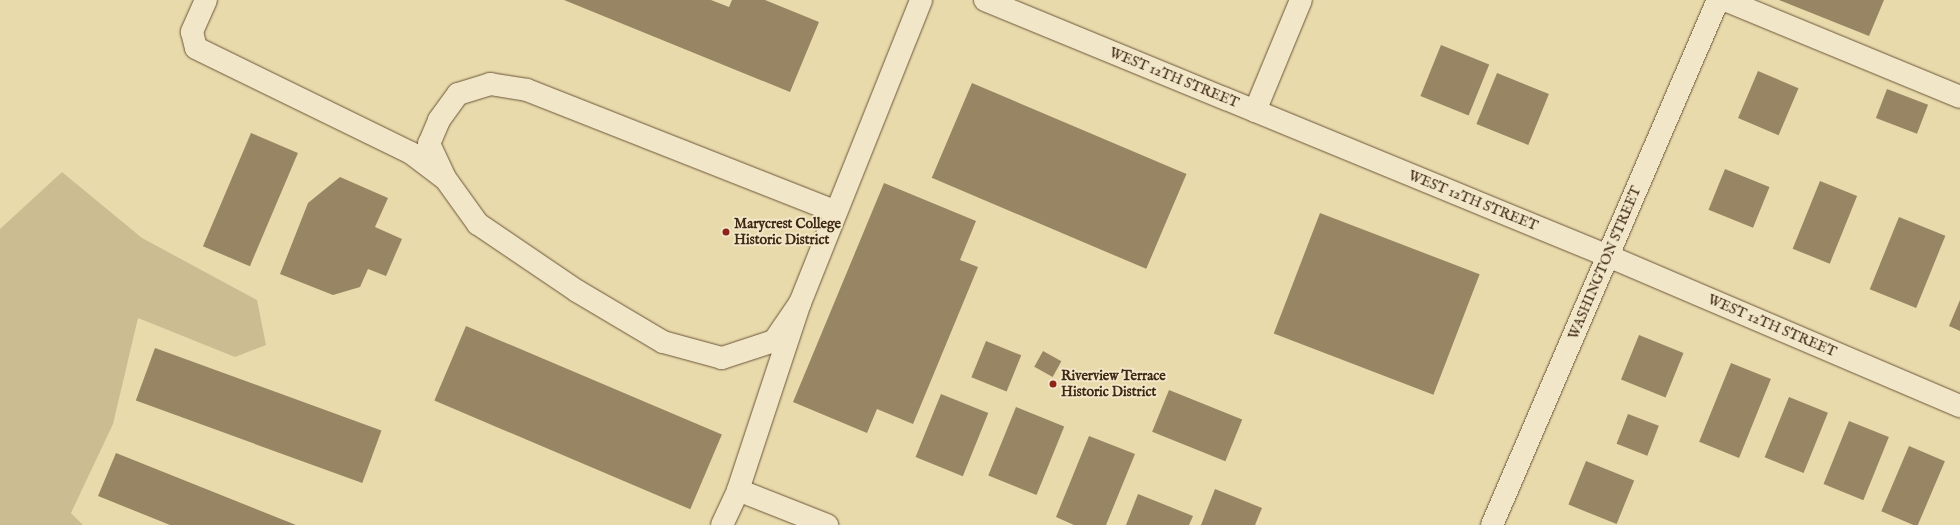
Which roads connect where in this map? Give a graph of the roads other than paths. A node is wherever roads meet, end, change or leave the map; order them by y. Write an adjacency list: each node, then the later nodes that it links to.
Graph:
1 (206, 0): 9 (street)
2 (921, 0): 10 (street)
3 (985, 0): 8 (street, WEST 12TH STREET)
4 (1301, 0): 8 (street)
5 (1718, 0): 11 (street, WASHINGTON STREET)
6 (1724, 0): 7 (street)
7 (1960, 97)
8 (1255, 111): 11 (street, WEST 12TH STREET)
9 (445, 178): 10 (street); 12 (street)
10 (836, 212): 12 (street)
11 (1608, 256): 13 (street, WEST 12TH STREET); 17 (street, WASHINGTON STREET)
12 (800, 303): 14 (street)
13 (1960, 406)
14 (738, 490): 15 (street); 16 (street)
15 (722, 525)
16 (827, 525)
17 (1492, 525)

